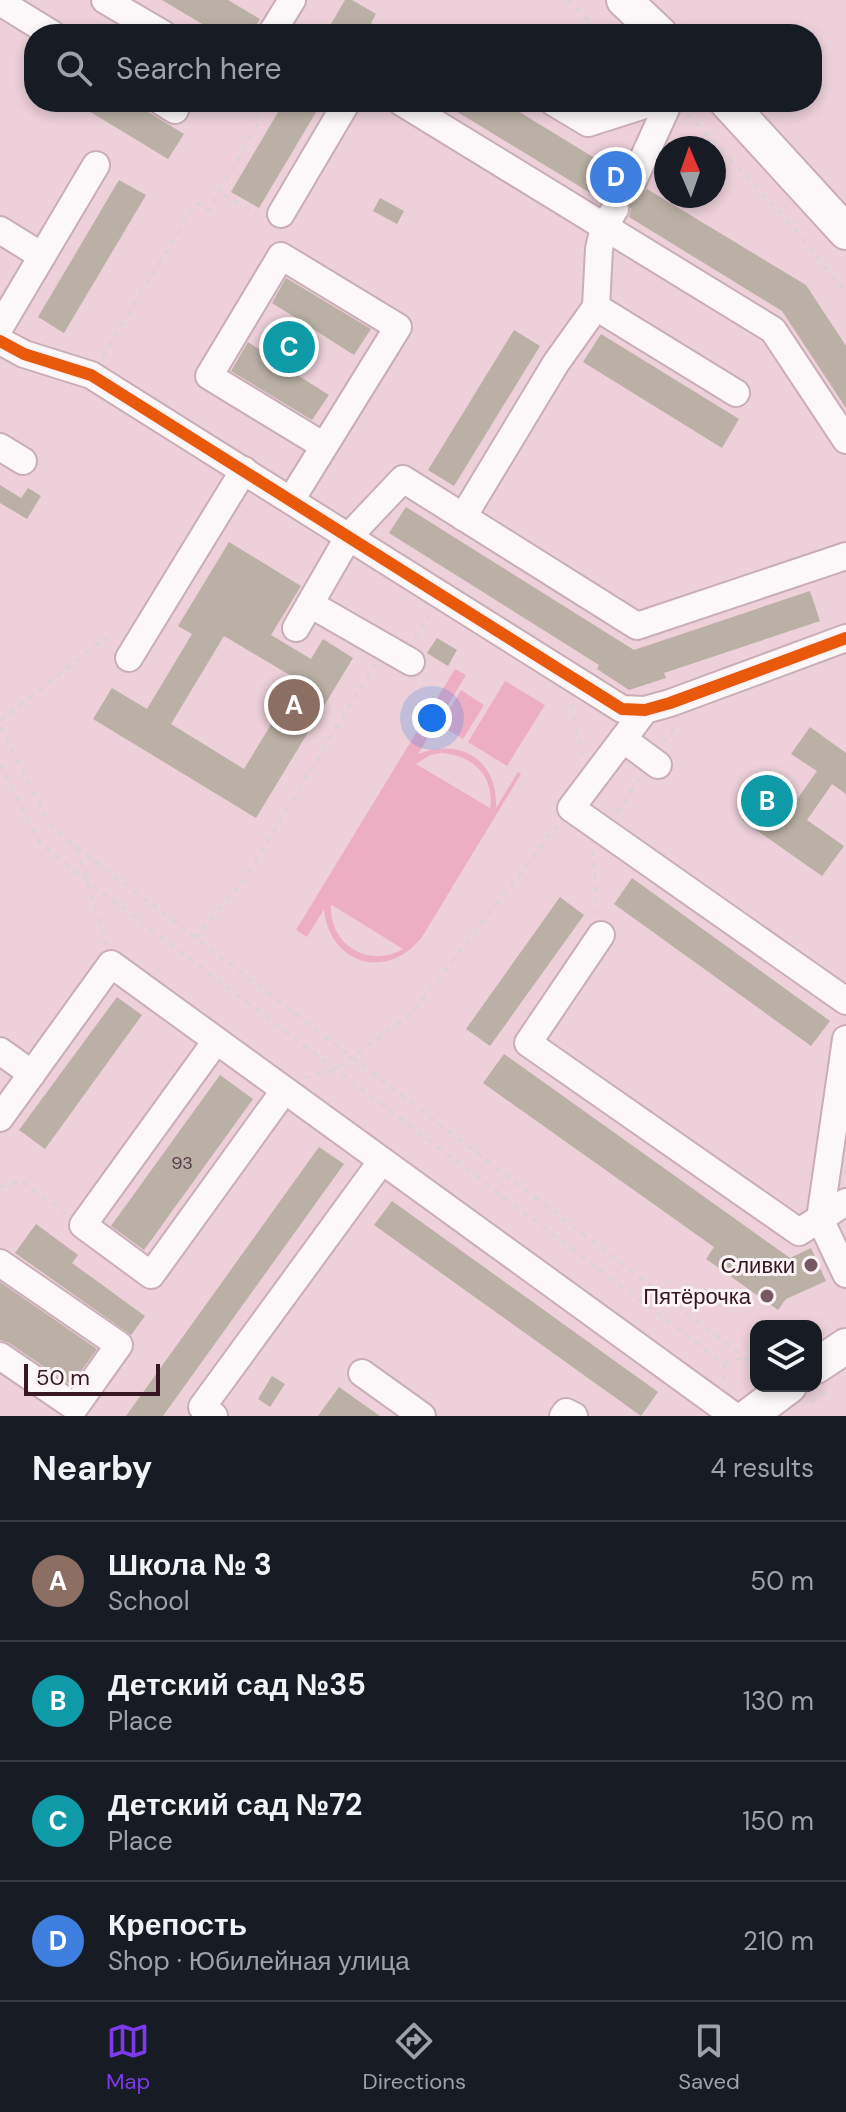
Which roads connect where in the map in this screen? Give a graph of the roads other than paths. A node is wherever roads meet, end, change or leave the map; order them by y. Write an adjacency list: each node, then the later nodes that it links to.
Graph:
1 (105, 0): 6 (street)
2 (292, 0): 7 (street)
3 (624, 0): 8 (main road)
4 (0, 2): 5 (street)
5 (36, 24)
6 (146, 24)
7 (277, 24)
8 (649, 24)
9 (341, 112): 17 (street)
10 (419, 112): 18 (street)
11 (570, 112): 12 (street)
12 (623, 112)
13 (675, 112): 16 (street)
14 (736, 112): 20 (main road)
15 (96, 165): 21 (street)
16 (633, 181)
17 (281, 214)
18 (610, 218): 22 (street); 26 (street)
19 (0, 230): 21 (street)
20 (846, 232)
21 (42, 256): 23 (street)
22 (596, 307): 25 (street); 32 (street)
23 (0, 327)
24 (0, 341): 30 (street)
25 (736, 393)
26 (846, 440)
27 (324, 446): 27 (street); 31 (street)
28 (0, 447): 29 (street)
29 (23, 461)
30 (244, 470): 31 (street); 38 (street)
31 (291, 500): 33 (street)
32 (463, 517): 33 (street); 34 (street)
33 (349, 536): 35 (street); 40 (street)
34 (846, 556)
35 (310, 604): 36 (street); 39 (street)
36 (296, 628)
37 (846, 638): 40 (street)
38 (135, 649)
39 (399, 655)
40 (645, 710): 41 (street)
41 (623, 739): 42 (street); 44 (street)
42 (658, 765)
43 (601, 935): 53 (street)
44 (846, 1001)
45 (846, 1039): 53 (street)
46 (216, 1041): 48 (street); 49 (street); 49 (street)
47 (0, 1051): 48 (street)
48 (32, 1074): 50 (street)
49 (280, 1088): 51 (street)
50 (0, 1118)
51 (381, 1162): 60 (street); 64 (street)
52 (846, 1202): 53 (street)
53 (820, 1219): 55 (street)
54 (0, 1263): 59 (street)
55 (846, 1274)
56 (0, 1356): 59 (street)
57 (362, 1373): 61 (street)
58 (797, 1396): 65 (main road)
59 (74, 1412)
60 (214, 1416)
61 (422, 1416)
62 (563, 1416): 63 (street)
63 (574, 1416)
64 (734, 1416)
65 (749, 1416)

